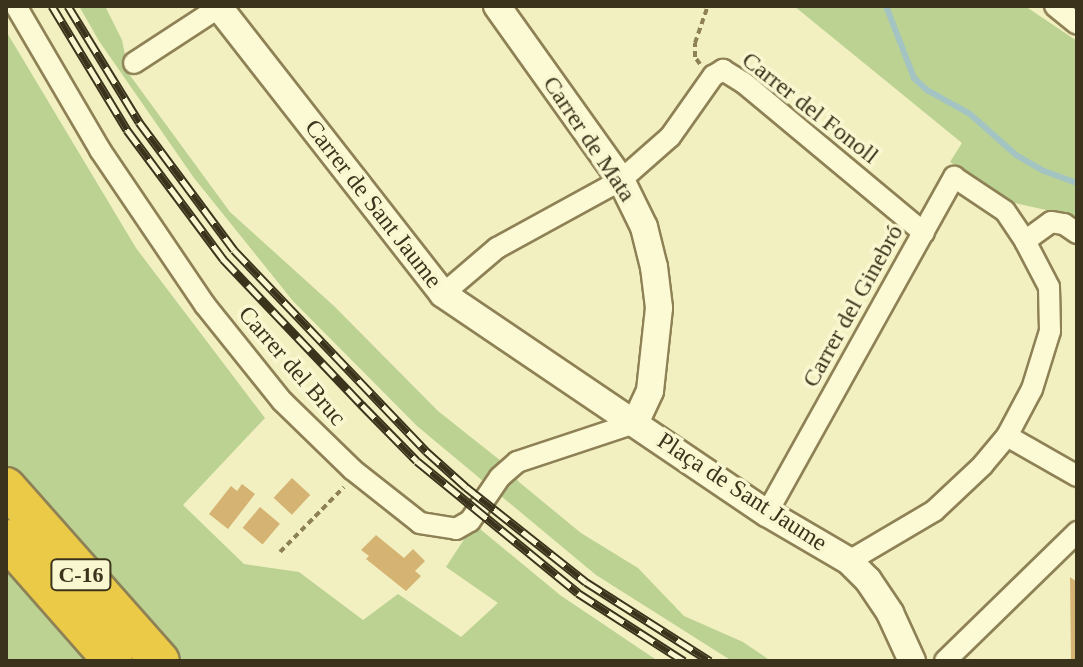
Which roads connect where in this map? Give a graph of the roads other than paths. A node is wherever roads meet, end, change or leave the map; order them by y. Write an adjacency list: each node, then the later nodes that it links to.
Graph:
1 (16, 6): 12 (street, Carrer del Bruc)
2 (219, 6): 6 (street); 11 (street, Carrer de Sant Jaume)
3 (497, 6): 7 (street, Carrer de Mata)
4 (1055, 6): 5 (street)
5 (1077, 24)
6 (134, 63)
7 (621, 180): 8 (street, Carrer del Fonoll); 11 (street, Carrer del Fonoll); 12 (street, Carrer de Mata)
8 (924, 233): 10 (street, Carrer del Ginebró); 16 (street, Carrer del Ginebró)
9 (1077, 233): 10 (street)
10 (1025, 241): 13 (street)
11 (443, 294): 12 (street, Carrer de Sant Jaume)
12 (635, 423): 16 (street, Plaça de Sant Jaume)
13 (1007, 436): 14 (street); 19 (street)
14 (1077, 476)
15 (6, 487): 21 (highway, C-16)
16 (767, 513): 19 (street, Plaça de Sant Jaume)
17 (1077, 532): 23 (street)
18 (6, 539): 20 (highway, C-16)
19 (849, 561): 22 (street, Plaça de Sant Jaume)
20 (113, 661)
21 (160, 661)
22 (912, 661)
23 (945, 661)

